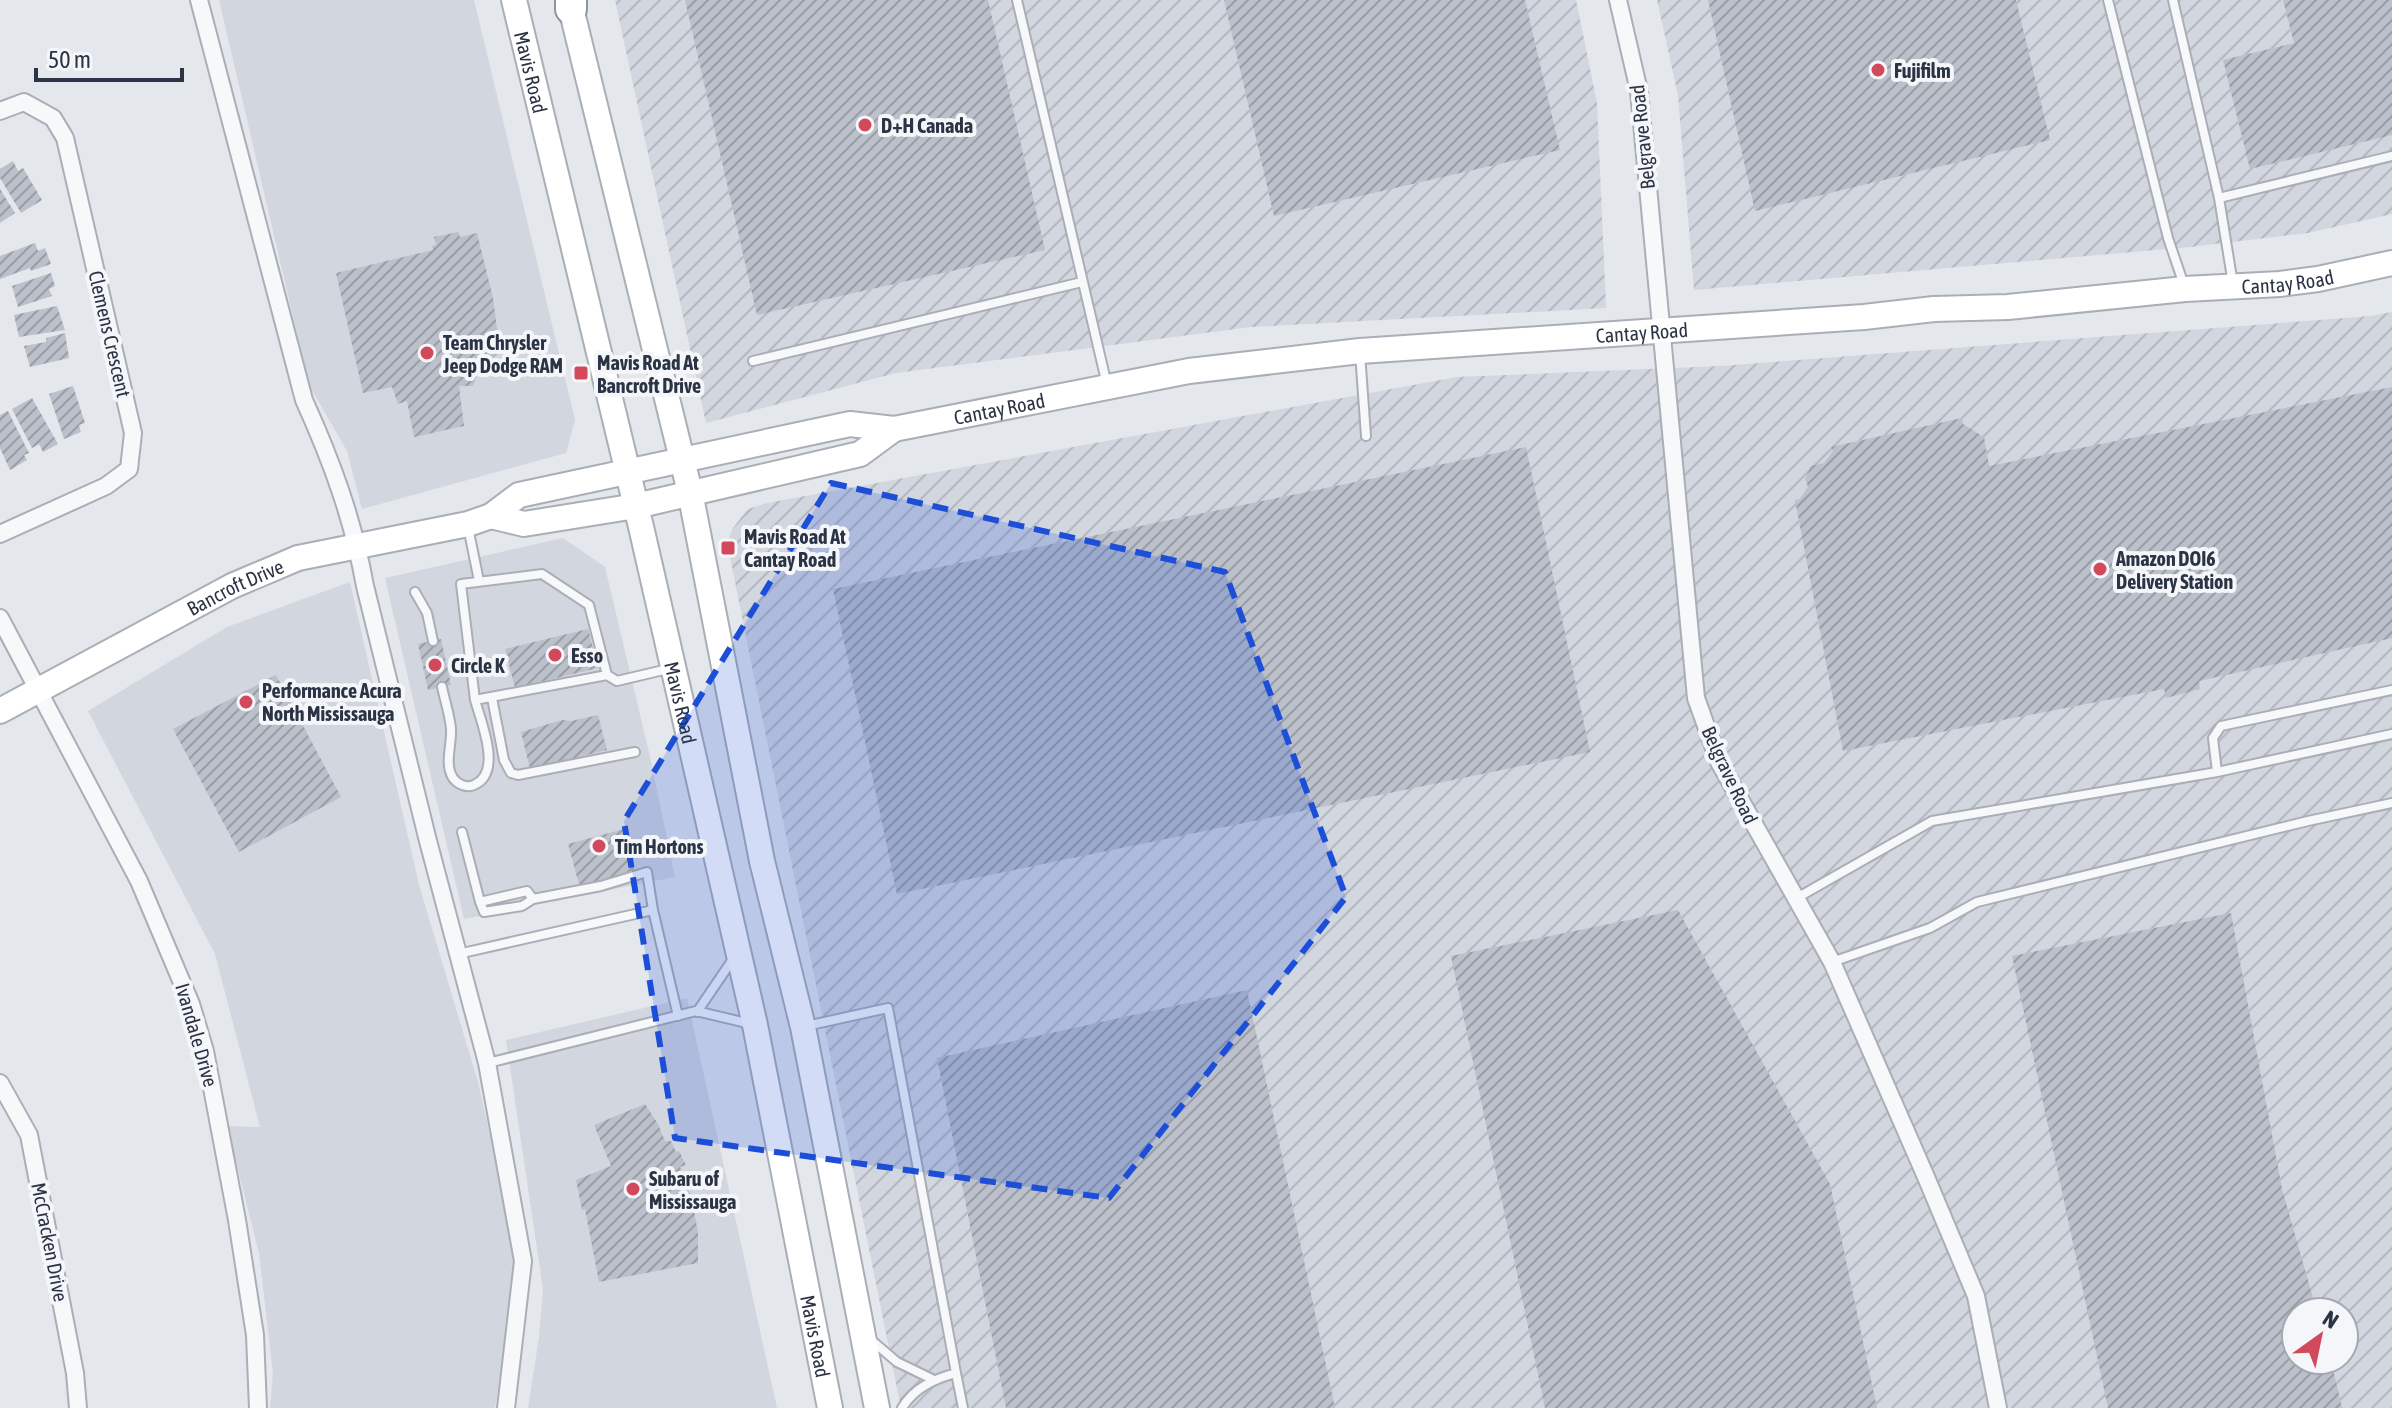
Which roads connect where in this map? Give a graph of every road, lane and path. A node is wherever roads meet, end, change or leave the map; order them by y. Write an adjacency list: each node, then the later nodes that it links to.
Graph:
1 (199, 0): 28 (street)
2 (514, 0): 22 (street, Mavis Road)
3 (1017, 0): 12 (lane)
4 (1618, 0): 15 (street, Belgrave Road)
5 (2108, 0): 14 (lane)
6 (2173, 0): 10 (lane)
7 (571, 3): 21 (street)
8 (0, 111): 27 (street, Clemens Crescent)
9 (2392, 156): 10 (lane)
10 (2219, 198): 13 (lane)
11 (2392, 263): 13 (street, Cantay Road)
12 (1082, 282): 17 (lane); 18 (lane)
13 (2233, 286): 14 (street, Cantay Road)
14 (2185, 289): 15 (street, Cantay Road)
15 (1660, 331): 16 (street, Cantay Road); 46 (street, Belgrave Road)
16 (1360, 351): 18 (street, Cantay Road); 20 (lane)
17 (753, 361)
18 (1107, 387): 19 (street, Cantay Road)
19 (894, 429): 21 (street, Cantay Road); 23 (street, Cantay Road)
20 (1366, 436)
21 (682, 459): 22 (street, Cantay Road); 23 (street)
22 (628, 472): 24 (street, Mavis Road); 25 (street, Bancroft Drive)
23 (690, 492): 24 (street, Cantay Road); 54 (street)
24 (636, 506): 25 (street, Bancroft Drive); 33 (street, Mavis Road)
25 (491, 516): 26 (street, Bancroft Drive)
26 (468, 524): 28 (street, Bancroft Drive); 29 (lane)
27 (0, 534)
28 (359, 545): 37 (street, Bancroft Drive); 49 (street)
29 (479, 581): 34 (lane); 39 (lane)
30 (415, 592): 32 (lane)
31 (0, 618): 37 (street, Ivandale Drive)
32 (433, 641)
33 (673, 667): 34 (lane); 48 (street, Mavis Road)
34 (607, 675): 38 (lane)
35 (442, 687): 39 (lane)
36 (2392, 690): 43 (lane)
37 (39, 691): 40 (street, Bancroft Drive); 61 (street, Ivandale Drive)
38 (492, 698): 39 (lane); 42 (lane)
39 (475, 700)
40 (0, 711)
41 (2392, 734): 43 (lane)
42 (635, 752)
43 (2217, 772): 46 (lane)
44 (2392, 803): 50 (lane)
45 (462, 832): 47 (lane)
46 (1795, 899): 50 (street, Belgrave Road)
47 (653, 910): 49 (lane); 52 (lane)
48 (738, 951): 51 (lane); 53 (street, Mavis Road)
49 (458, 954): 55 (street)
50 (1832, 962): 67 (street, Belgrave Road)
51 (697, 1012): 52 (lane); 53 (lane)
52 (678, 1016): 55 (lane)
53 (755, 1025): 63 (street, Mavis Road)
54 (803, 1027): 57 (street); 58 (lane)
55 (487, 1063): 62 (street)
56 (0, 1083): 60 (street, McCracken Drive)
57 (863, 1333): 59 (lane); 64 (street)
58 (956, 1373): 59 (lane); 66 (lane)
59 (932, 1379): 65 (lane)
60 (78, 1408)
61 (258, 1408)
62 (506, 1408)
63 (830, 1408)
64 (877, 1408)
65 (902, 1408)
66 (963, 1408)
67 (1998, 1408)

